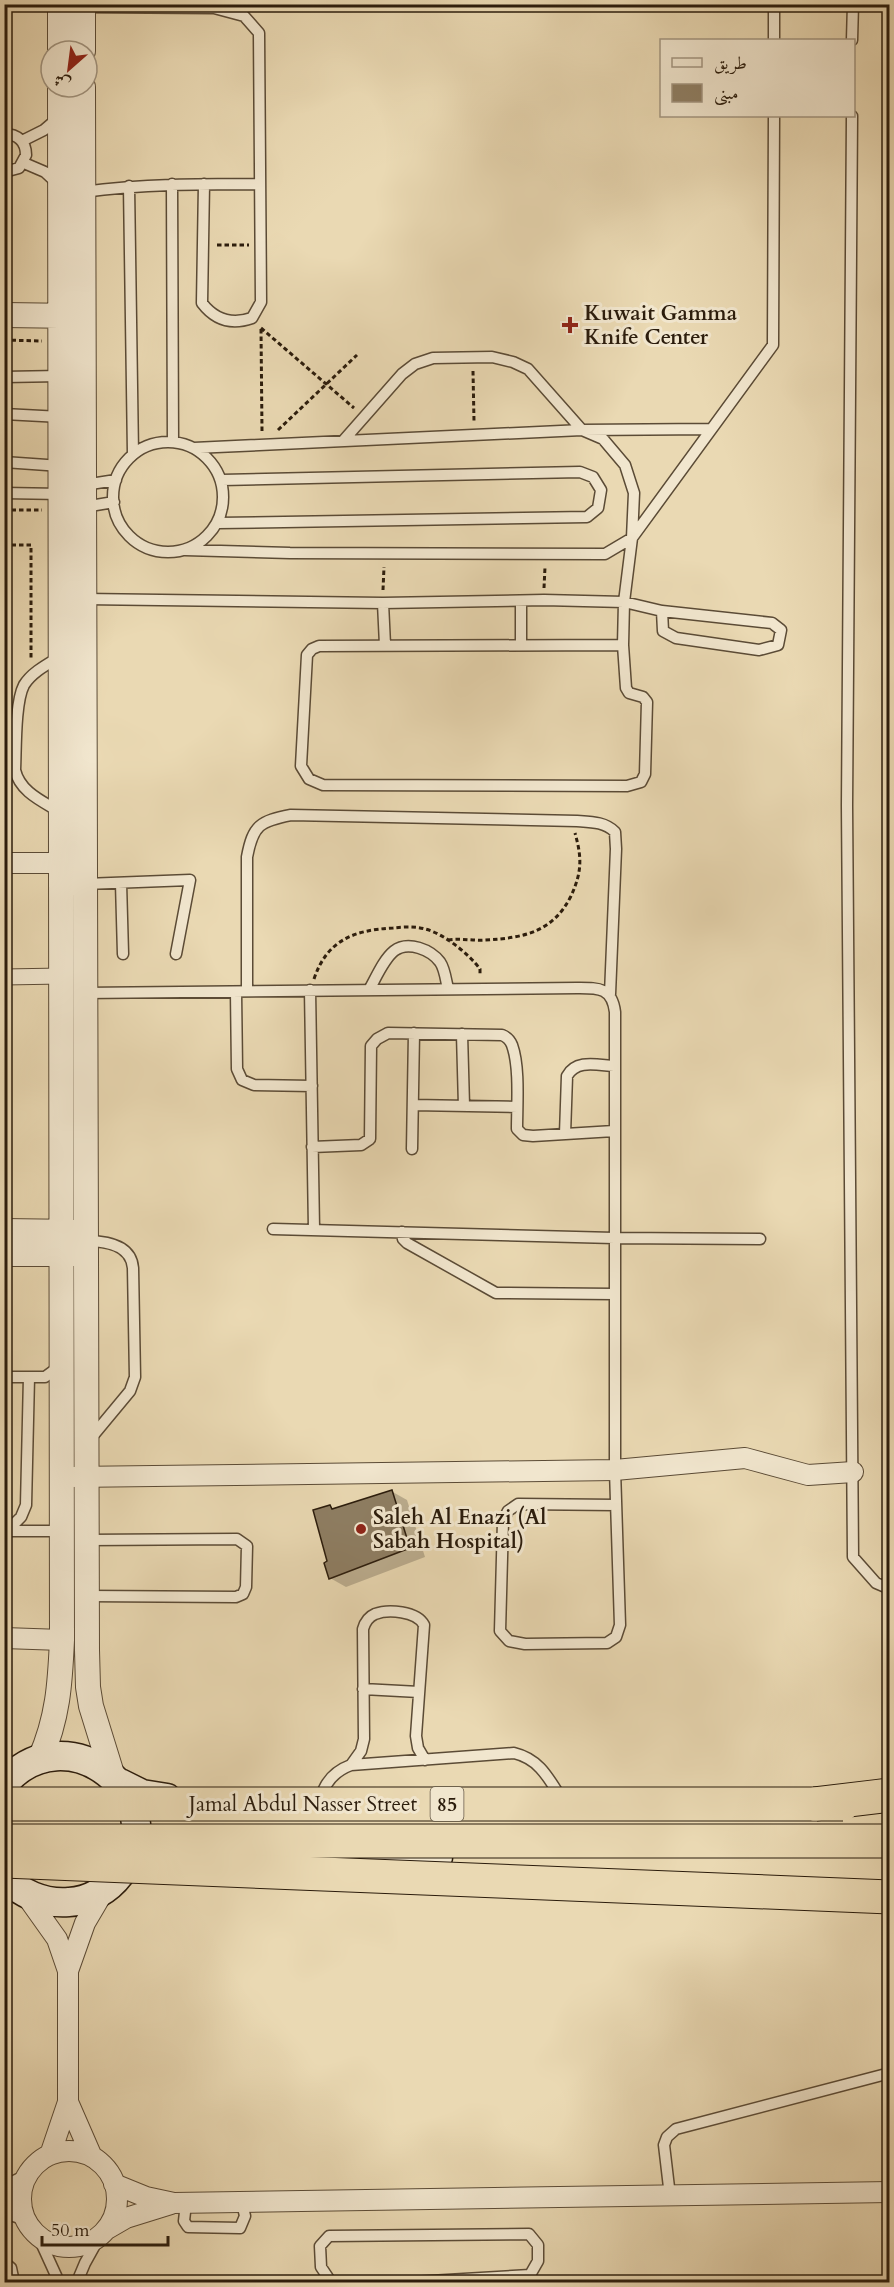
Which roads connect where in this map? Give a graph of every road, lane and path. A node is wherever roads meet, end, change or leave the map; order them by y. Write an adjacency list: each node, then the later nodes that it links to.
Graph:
1 (774, 4): 6 (lane)
2 (853, 4): 7 (lane)
3 (75, 5): 4 (street); 5 (street); 19 (lane)
4 (64, 39)
5 (81, 39)
6 (774, 39)
7 (852, 39)
8 (60, 99): 10 (street)
9 (82, 99): 21 (street)
10 (60, 116): 14 (lane); 21 (street)
11 (774, 117): 38 (lane)
12 (852, 117): 111 (lane)
13 (4, 134): 14 (lane)
14 (22, 141): 15 (lane)
15 (24, 163): 16 (lane); 21 (lane)
16 (4, 172)
17 (172, 184): 18 (lane); 20 (lane); 42 (lane)
18 (204, 184): 19 (lane); 23 (lane)
19 (260, 184): 22 (lane)
20 (129, 186): 21 (lane); 45 (lane)
21 (72, 189): 25 (street)
22 (260, 244): 23 (path); 26 (lane)
23 (203, 245): 26 (lane)
24 (4, 315): 25 (street)
25 (72, 316): 32 (street); 52 (street)
26 (252, 318): 27 (path)
27 (261, 329): 34 (path); 43 (path)
28 (4, 340): 29 (path)
29 (44, 341)
30 (357, 355): 34 (path)
31 (472, 357): 36 (lane); 39 (lane); 40 (path)
32 (61, 376): 33 (lane); 37 (street)
33 (4, 377)
34 (326, 384): 36 (path); 43 (path)
35 (4, 414): 37 (lane)
36 (365, 416): 41 (lane)
37 (61, 417): 47 (street)
38 (711, 429): 39 (lane); 55 (lane)
39 (582, 430): 40 (lane); 55 (lane)
40 (474, 435): 41 (lane)
41 (343, 441): 43 (lane)
42 (174, 442): 44 (lane); 45 (lane)
43 (262, 445): 44 (lane)
44 (194, 448): 49 (lane)
45 (133, 454): 48 (lane)
46 (4, 462): 47 (lane)
47 (61, 466): 51 (street)
48 (116, 480): 52 (lane); 53 (lane)
49 (222, 480): 54 (lane); 54 (lane)
50 (4, 493): 51 (lane)
51 (61, 494): 69 (street)
52 (84, 496): 53 (lane); 60 (street)
53 (114, 502): 57 (lane)
54 (218, 522): 57 (lane)
55 (632, 538): 59 (lane); 63 (lane)
56 (4, 545): 70 (path)
57 (185, 550): 58 (lane)
58 (384, 553): 59 (lane); 64 (path)
59 (545, 554): 61 (path)
60 (84, 599): 64 (lane); 74 (street)
61 (544, 600): 62 (lane); 63 (lane)
62 (521, 601): 64 (lane); 67 (lane)
63 (624, 602): 65 (lane); 68 (lane)
64 (383, 603): 66 (lane)
65 (662, 611): 65 (lane)
66 (385, 645): 67 (lane); 68 (lane)
67 (520, 645): 68 (lane)
68 (623, 645)
69 (61, 656): 70 (lane); 71 (street)
70 (31, 676): 71 (lane)
71 (61, 813): 74 (street)
72 (572, 821): 76 (path); 84 (lane); 85 (lane)
73 (6, 863): 74 (street)
74 (77, 870): 75 (lane); 80 (street)
75 (121, 883): 77 (lane); 78 (lane)
76 (447, 940)
77 (123, 954)
78 (176, 954)
79 (4, 977): 80 (street)
80 (70, 987): 84 (lane); 103 (street)
81 (448, 989): 83 (lane); 83 (lane); 85 (lane)
82 (310, 990): 83 (lane); 84 (lane); 89 (lane)
83 (369, 990)
84 (242, 992): 89 (lane)
85 (610, 994): 88 (lane)
86 (414, 1034): 87 (lane); 90 (lane); 95 (lane)
87 (462, 1034): 91 (lane); 92 (lane)
88 (615, 1066): 93 (lane); 94 (lane)
89 (312, 1086): 95 (lane)
90 (413, 1105): 91 (lane); 96 (lane)
91 (464, 1106): 92 (lane)
92 (517, 1107): 94 (lane)
93 (614, 1131): 94 (lane); 101 (lane)
94 (566, 1134)
95 (312, 1147): 98 (lane)
96 (412, 1149)
97 (273, 1229): 98 (lane)
98 (314, 1229): 100 (lane)
99 (4, 1231): 103 (street)
100 (402, 1232): 101 (lane); 105 (lane)
101 (614, 1238): 102 (lane); 105 (lane)
102 (760, 1239)
103 (76, 1243): 104 (street); 106 (street); 109 (street); 109 (lane)
104 (4, 1254)
105 (614, 1294): 110 (lane)
106 (62, 1364): 108 (lane); 109 (street)
107 (4, 1377): 108 (lane)
108 (29, 1377): 114 (lane)
109 (78, 1431): 112 (street)
110 (615, 1470): 111 (street); 112 (street); 113 (lane)
111 (852, 1472): 117 (lane)
112 (74, 1477): 115 (street); 116 (street)
113 (616, 1505): 113 (lane)
114 (6, 1531): 115 (lane)
115 (62, 1531): 120 (street)
116 (86, 1540): 118 (street); 118 (lane)
117 (890, 1589)
118 (86, 1596): 126 (street)
119 (4, 1638): 120 (street)
120 (62, 1640): 123 (street)
121 (363, 1689): 122 (lane); 122 (lane); 125 (lane)
122 (419, 1692): 124 (lane)
123 (40, 1759): 126 (main road); 127 (main road)
124 (425, 1760): 125 (lane); 130 (lane)
125 (351, 1765): 129 (lane)
126 (117, 1780): 129 (main road); 137 (main road)
127 (5, 1788): 131 (highway, Jamal Abdul Nasser Street / 85, bridge)
128 (890, 1796): 130 (main road); 131 (highway, bridge)
129 (321, 1798): 130 (main road)
130 (561, 1798)
131 (815, 1804): 132 (highway, Jamal Abdul Nasser Street / 85, bridge)
132 (890, 1804)
133 (4, 1841): 134 (highway, Jamal Abdul Nasser Street / 85, bridge)
134 (890, 1841)
135 (890, 1857): 137 (main road)
136 (9, 1876): 137 (main road); 138 (highway, bridge); 139 (street)
137 (111, 1884): 139 (street)
138 (890, 1897)
139 (68, 1971): 141 (street)
140 (890, 2073): 148 (lane)
141 (68, 2102): 142 (street); 143 (street)
142 (50, 2155): 143 (street); 144 (street)
143 (92, 2157): 145 (street)
144 (28, 2174): 146 (lane); 151 (street)
145 (114, 2184): 149 (street); 152 (street)
146 (4, 2186)
147 (890, 2192): 148 (street)
148 (670, 2196): 149 (street)
149 (180, 2203): 152 (street)
150 (4, 2212): 151 (lane)
151 (32, 2228): 152 (street); 156 (lane)
152 (104, 2232): 157 (lane)
153 (4, 2262): 155 (lane)
154 (457, 2281): 158 (lane); 159 (lane)
155 (14, 2283)
156 (59, 2283)
157 (77, 2283)
158 (331, 2283)
159 (413, 2283)

